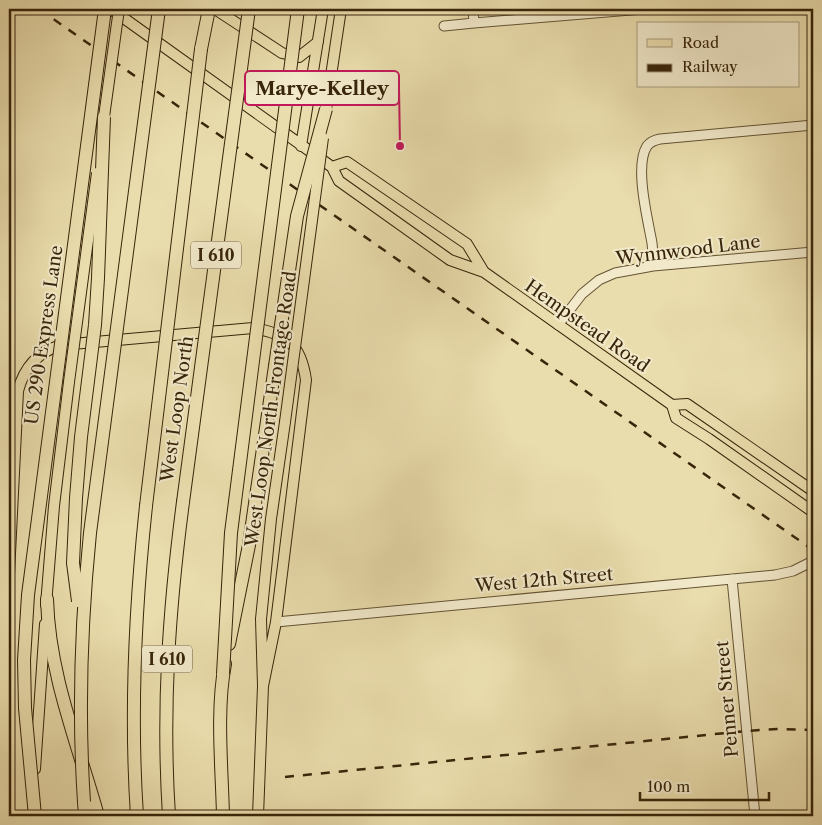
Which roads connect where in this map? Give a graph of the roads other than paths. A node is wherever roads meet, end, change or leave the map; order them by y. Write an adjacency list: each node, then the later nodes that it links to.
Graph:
1 (106, 9): 38 (highway, US 290 Express Lane, bridge)
2 (111, 9): 21 (main road, Hempstead Road)
3 (119, 9): 19 (main road, bridge)
4 (159, 9): 35 (highway, bridge)
5 (203, 9): 17 (highway, West Loop North / I 610)
6 (209, 9): 17 (highway)
7 (215, 9): 16 (main road)
8 (249, 9): 42 (highway, West Loop North / I 610, bridge)
9 (298, 9): 36 (highway, bridge)
10 (323, 9): 16 (main road)
11 (341, 9): 18 (main road, West Loop North Frontage Road)
12 (473, 9): 14 (street)
13 (643, 9): 14 (street)
14 (474, 23): 15 (street)
15 (444, 26)
16 (318, 42): 21 (main road)
17 (201, 49): 41 (highway, West Loop North / I 610, bridge)
18 (326, 109): 36 (highway, bridge); 37 (main road, West Loop North Frontage Road, bridge)
19 (104, 118): 33 (main road, bridge); 35 (highway, bridge)
20 (813, 125): 24 (street)
21 (301, 146): 22 (main road, Hempstead Road)
22 (332, 167): 25 (main road, Hempstead Road); 25 (main road, Hempstead Road)
23 (813, 252): 24 (street, Wynnwood Lane)
24 (653, 266): 26 (street, Wynnwood Lane)
25 (484, 272): 26 (main road, Hempstead Road)
26 (558, 325): 27 (main road, Hempstead Road)
27 (672, 405): 28 (main road, Hempstead Road); 29 (main road, Hempstead Road)
28 (813, 491)
29 (813, 512)
30 (813, 562): 32 (street, West 12th Street)
31 (9, 574): 34 (main road)
32 (732, 579): 34 (street, West 12th Street); 45 (street, Penner Street)
33 (47, 599): 38 (main road); 40 (highway)
34 (276, 622): 37 (main road)
35 (82, 636): 39 (highway, bridge)
36 (223, 674): 43 (highway)
37 (263, 686): 44 (main road, West Loop North Frontage Road)
38 (33, 816)
39 (85, 816)
40 (98, 816)
41 (137, 816)
42 (169, 816)
43 (223, 816)
44 (258, 816)
45 (754, 816)

